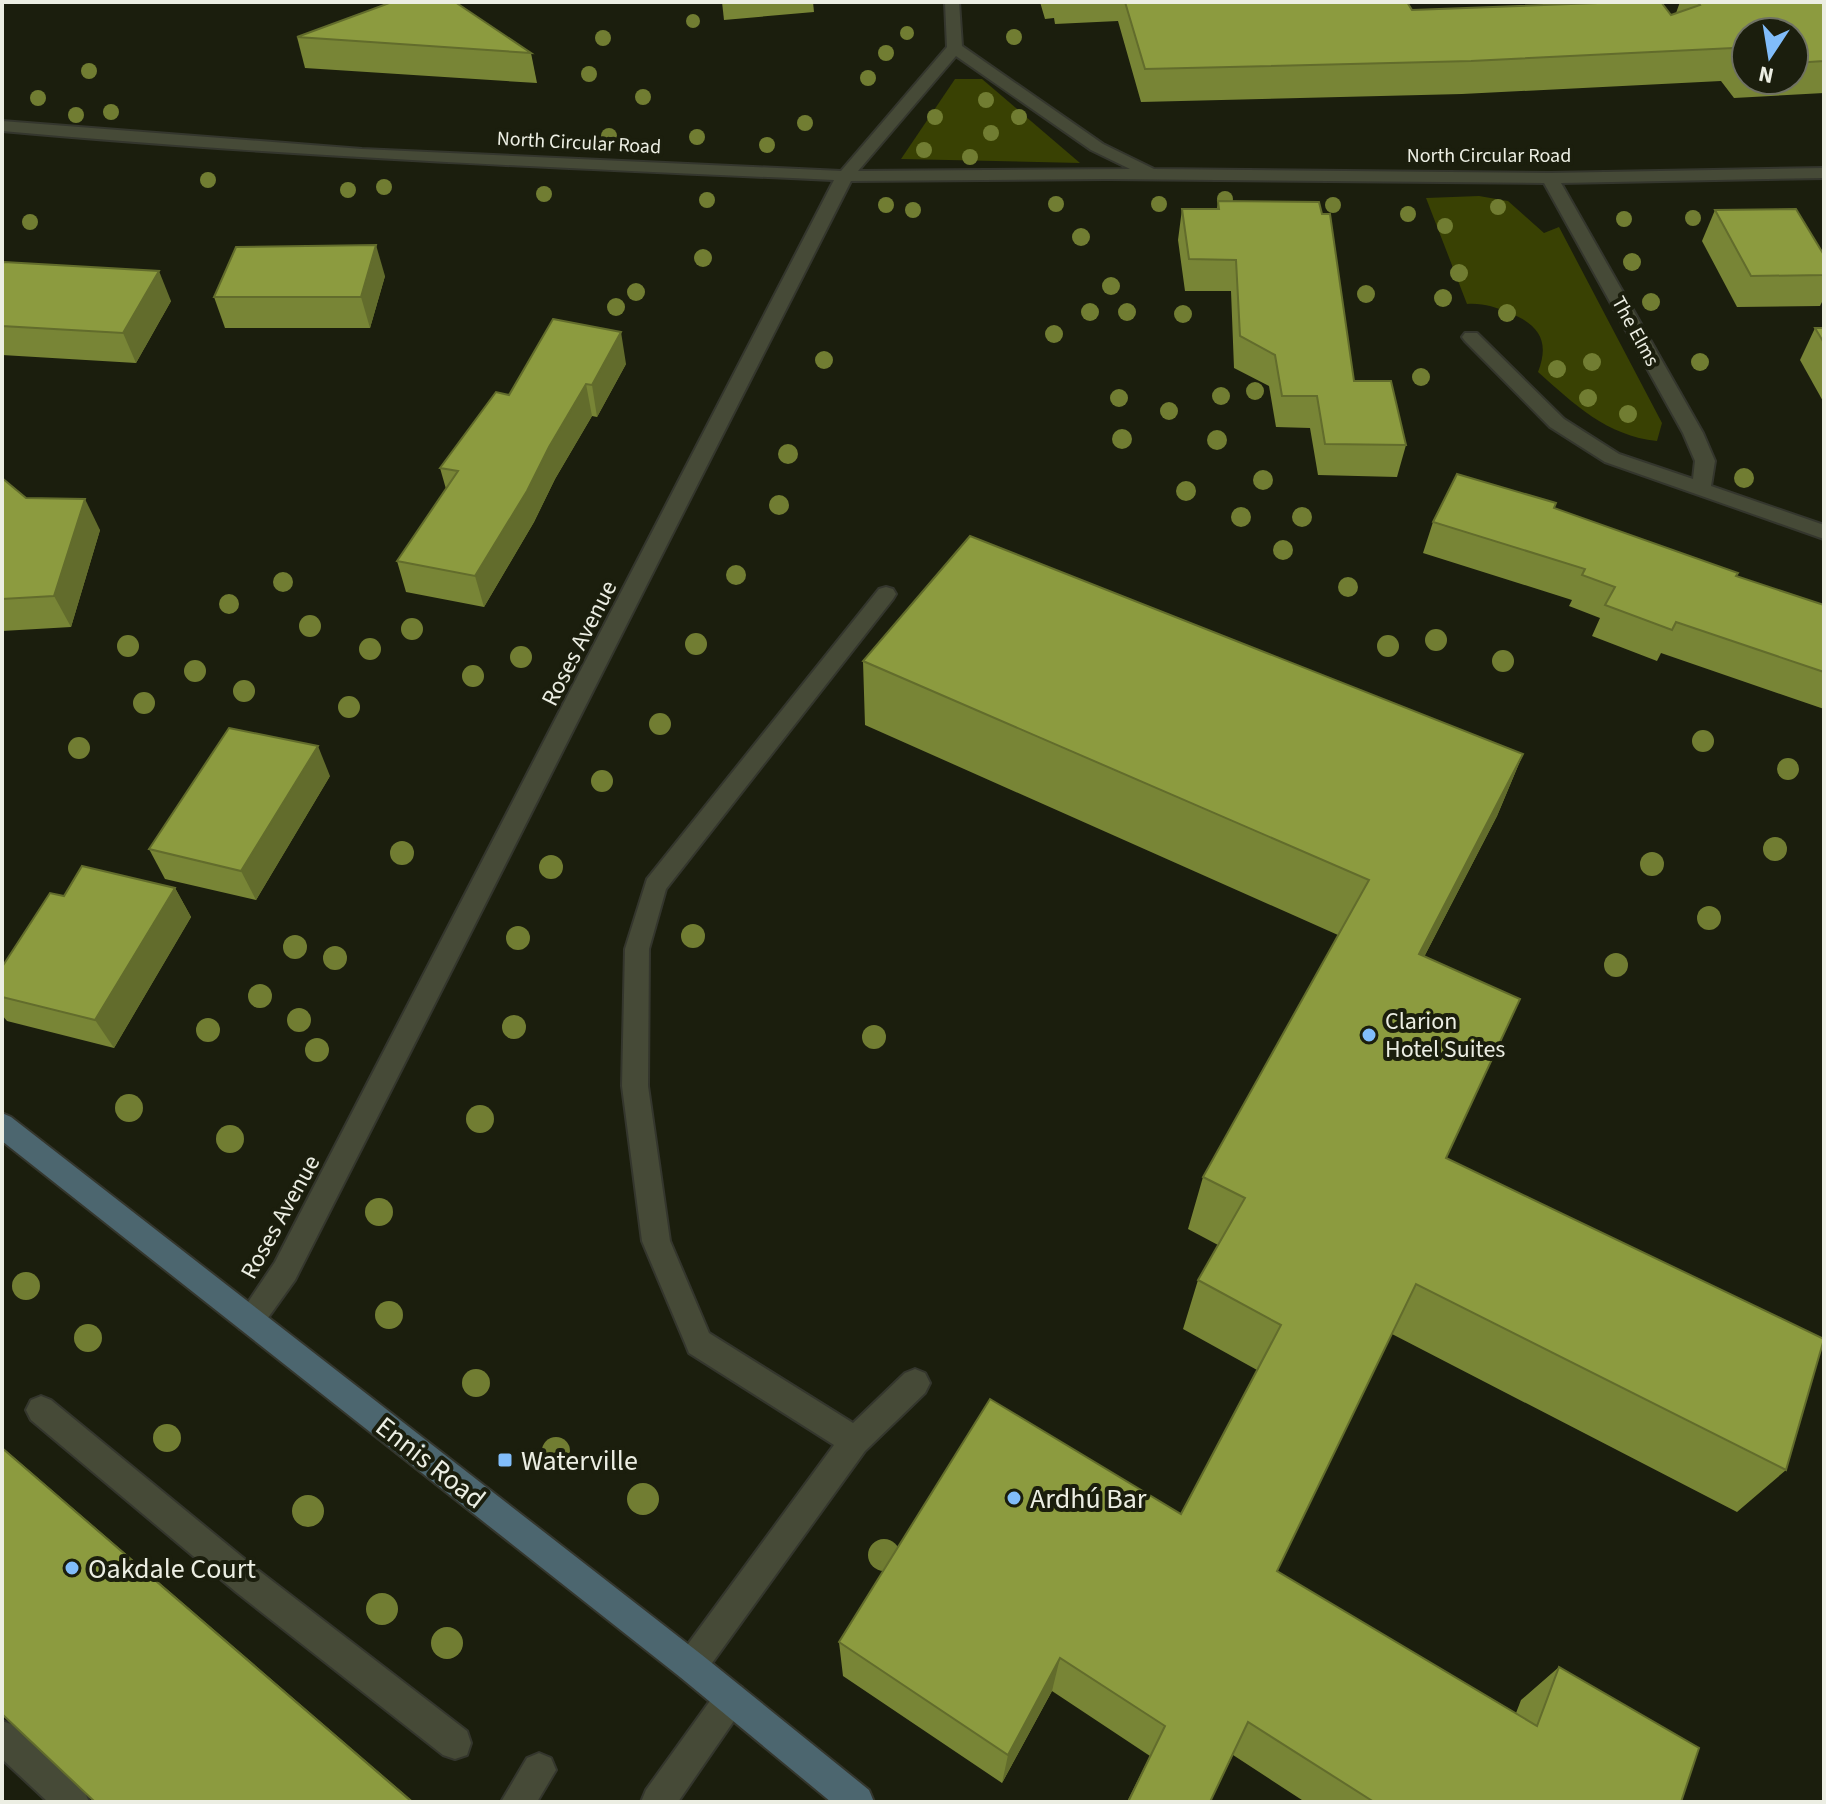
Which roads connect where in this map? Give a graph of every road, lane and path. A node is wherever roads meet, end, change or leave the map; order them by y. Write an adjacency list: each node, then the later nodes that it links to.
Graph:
1 (952, 2): 2 (street)
2 (955, 48): 5 (street, North Circular Road); 6 (street, Roses Avenue)
3 (2, 126): 6 (street, North Circular Road)
4 (1824, 173): 7 (street, North Circular Road)
5 (1155, 175): 6 (street, North Circular Road); 7 (street, North Circular Road)
6 (845, 176): 13 (street, Roses Avenue)
7 (1550, 178): 9 (street, The Elms)
8 (1471, 337): 9 (street)
9 (1701, 489): 10 (street)
10 (1824, 532)
11 (886, 594): 16 (street)
12 (2, 1125): 13 (main road, Ennis Road)
13 (250, 1320): 17 (main road, Ennis Road)
14 (915, 1383): 16 (street)
15 (41, 1410): 20 (street)
16 (855, 1441): 17 (street)
17 (691, 1666): 18 (main road, Ennis Road)
18 (731, 1698): 24 (street); 25 (main road, Ennis Road)
19 (2, 1737): 22 (street)
20 (455, 1743)
21 (539, 1770): 23 (street)
22 (72, 1802)
23 (518, 1802)
24 (658, 1802)
25 (857, 1802)

